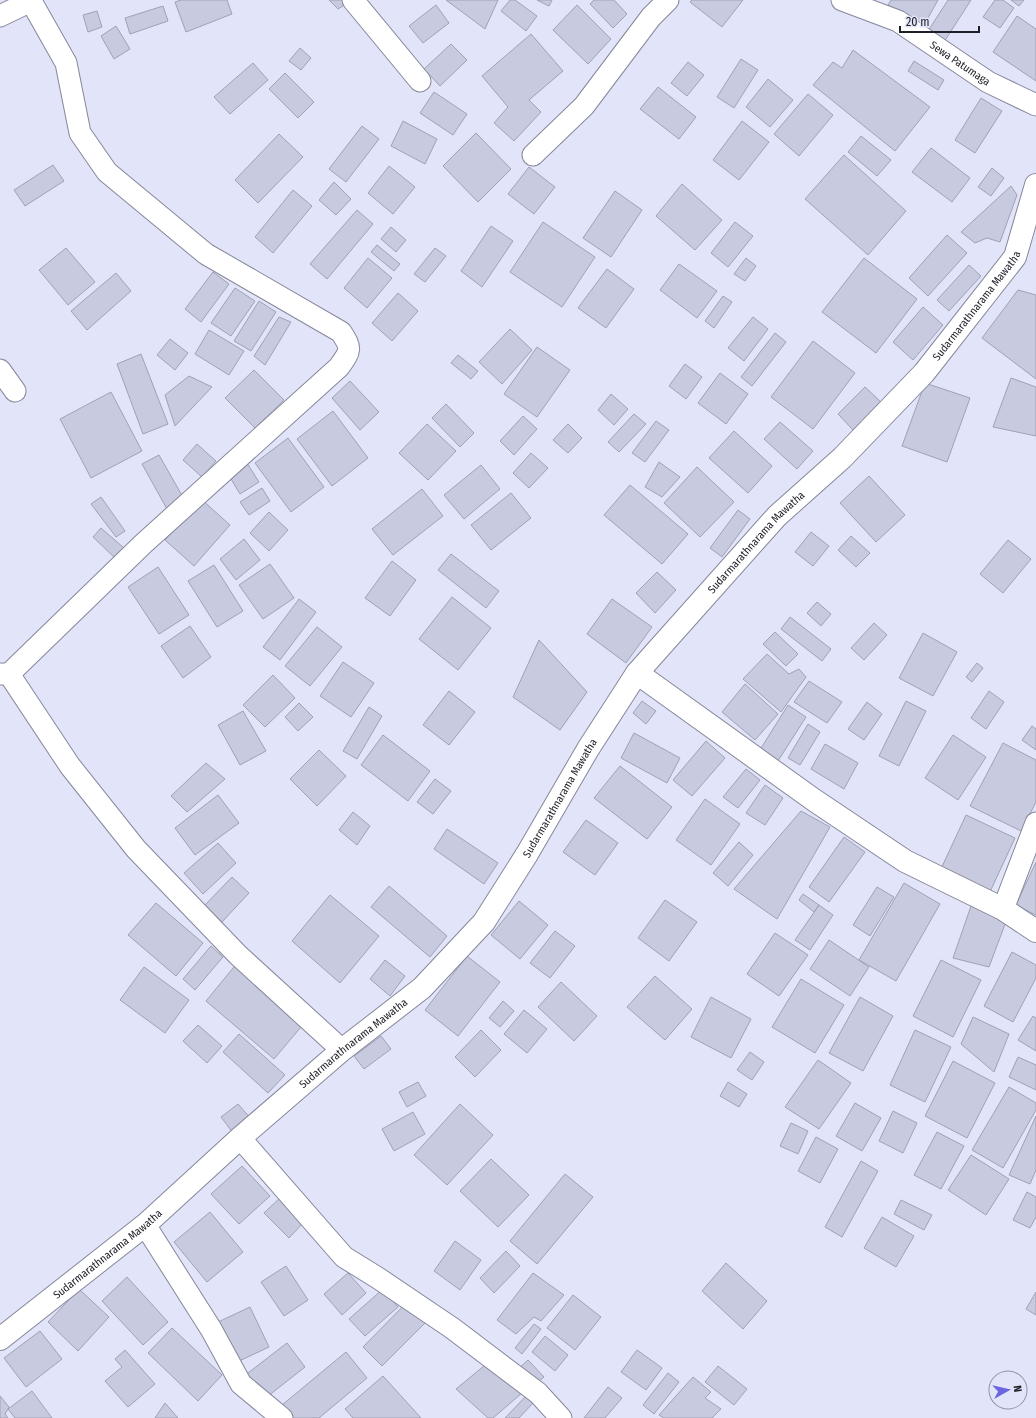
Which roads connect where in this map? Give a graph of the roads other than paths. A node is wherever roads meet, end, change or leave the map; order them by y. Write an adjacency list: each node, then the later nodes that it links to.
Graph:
1 (31, 0): 5 (street); 13 (street)
2 (353, 0): 6 (street)
3 (668, 0): 8 (street)
4 (842, 0): 7 (street, Sewa Patumaga)
5 (0, 16)
6 (420, 81)
7 (1036, 105)
8 (533, 155)
9 (1036, 185): 12 (street, Sudarmarathnarama Mawatha)
10 (0, 370): 11 (street)
11 (15, 391)
12 (637, 673): 15 (street); 17 (street, Sudarmarathnarama Mawatha)
13 (4, 674): 17 (street)
14 (1036, 823): 15 (street)
15 (1003, 909): 16 (street)
16 (1036, 931)
17 (342, 1050): 18 (street, Sudarmarathnarama Mawatha)
18 (240, 1138): 19 (street, Sudarmarathnarama Mawatha); 22 (street)
19 (145, 1226): 20 (street, Sudarmarathnarama Mawatha); 21 (street)
20 (0, 1339)
21 (282, 1418)
22 (561, 1418)

